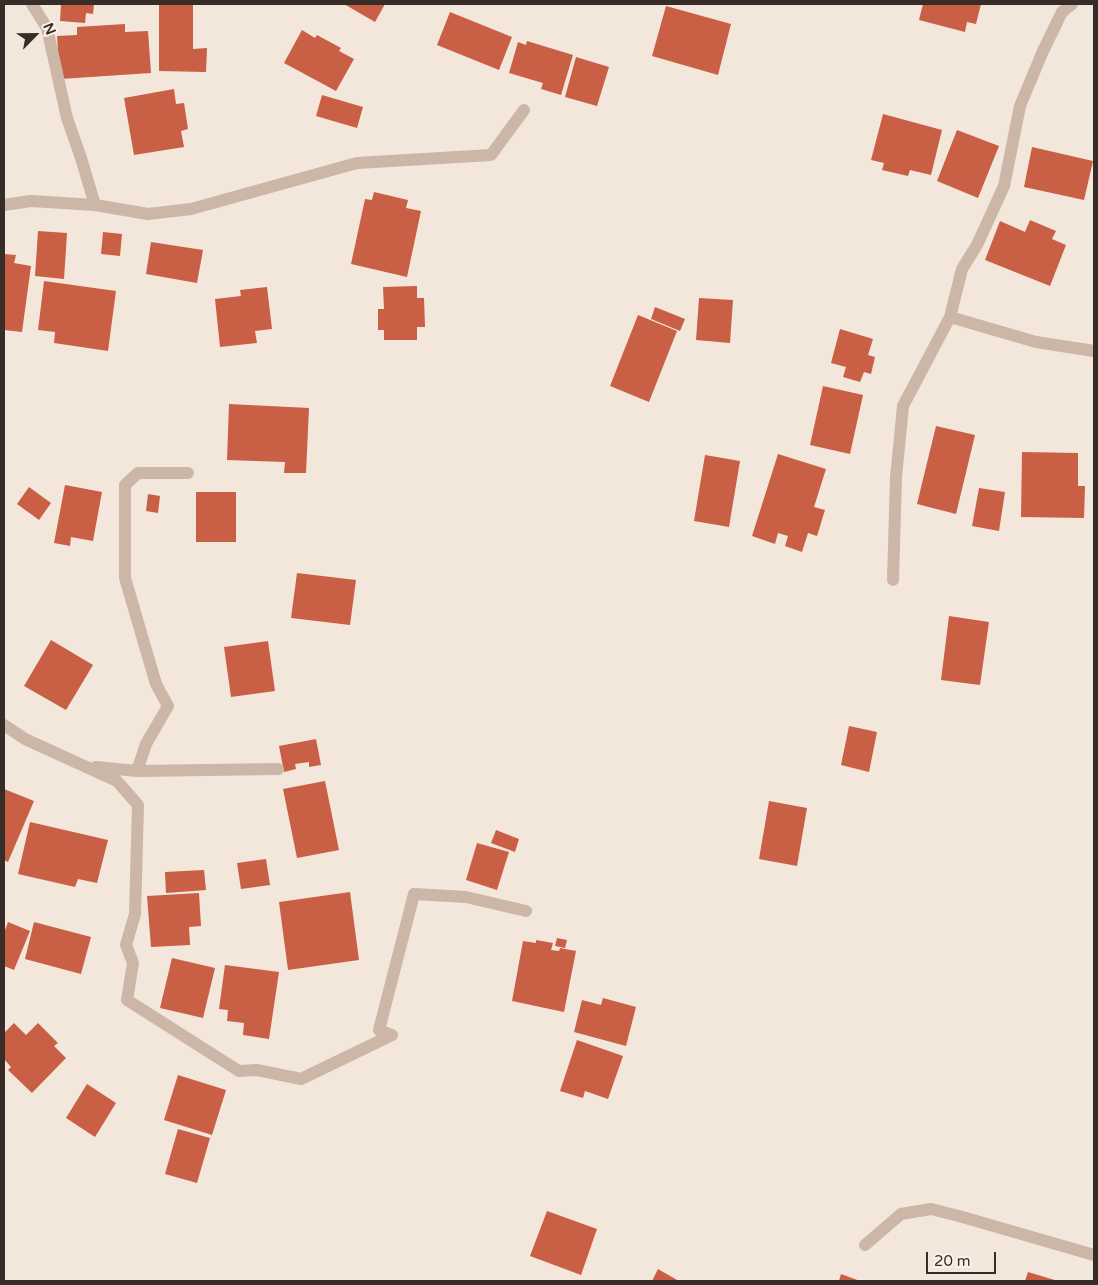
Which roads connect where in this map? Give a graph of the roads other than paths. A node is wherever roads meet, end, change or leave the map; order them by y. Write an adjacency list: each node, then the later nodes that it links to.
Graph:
1 (32, 4): 4 (street)
2 (1072, 4): 6 (street)
3 (524, 110): 4 (street)
4 (95, 204): 5 (street)
5 (4, 205)
6 (950, 317): 7 (street); 9 (street)
7 (1094, 351)
8 (188, 473): 13 (street)
9 (893, 580)
10 (4, 725): 11 (street)
11 (84, 766): 13 (street); 14 (street)
12 (278, 768): 13 (street)
13 (137, 771)
14 (526, 911)
15 (865, 1245): 16 (street)
16 (1094, 1254)

